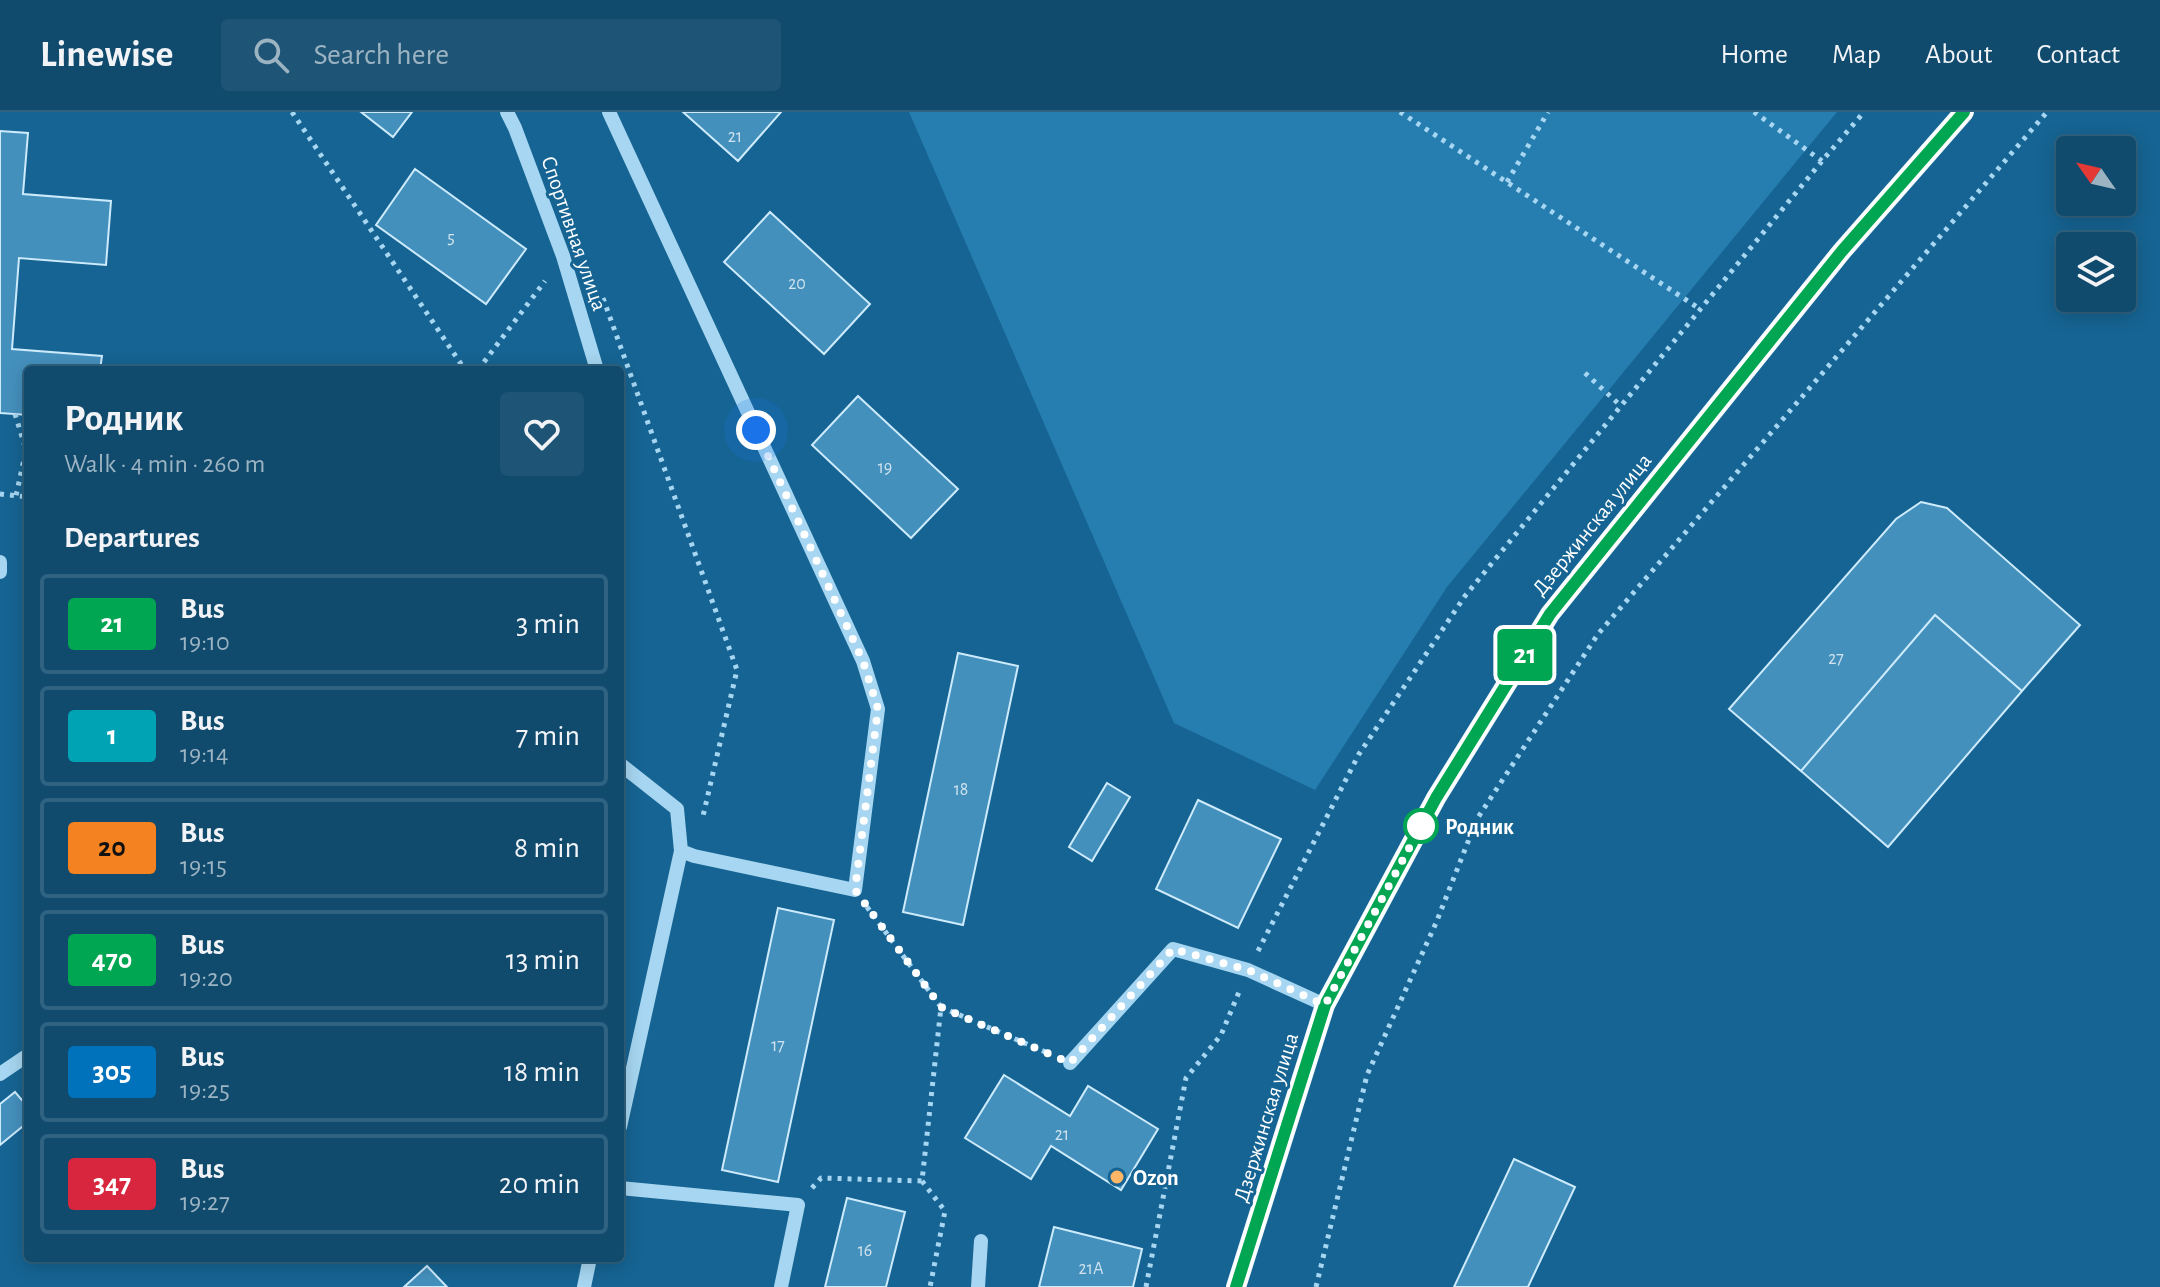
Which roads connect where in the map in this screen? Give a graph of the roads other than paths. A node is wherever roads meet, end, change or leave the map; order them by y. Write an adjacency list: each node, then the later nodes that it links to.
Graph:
1 (507, 112): 4 (street, Спортивная улица)
2 (609, 112): 8 (street)
3 (1964, 112): 9 (main road, Дзержинская улица)
4 (596, 366)
5 (0, 562): 6 (street)
6 (0, 572)
7 (624, 767): 8 (street)
8 (688, 853): 13 (street)
9 (1325, 1005): 11 (street); 20 (main road, Дзержинская улица)
10 (24, 1058): 12 (street)
11 (1070, 1063)
12 (0, 1074)
13 (624, 1111)
14 (624, 1188): 18 (street)
15 (981, 1241): 19 (street)
16 (589, 1262): 17 (street)
17 (584, 1287)
18 (781, 1287)
19 (978, 1287)
20 (1236, 1287)

